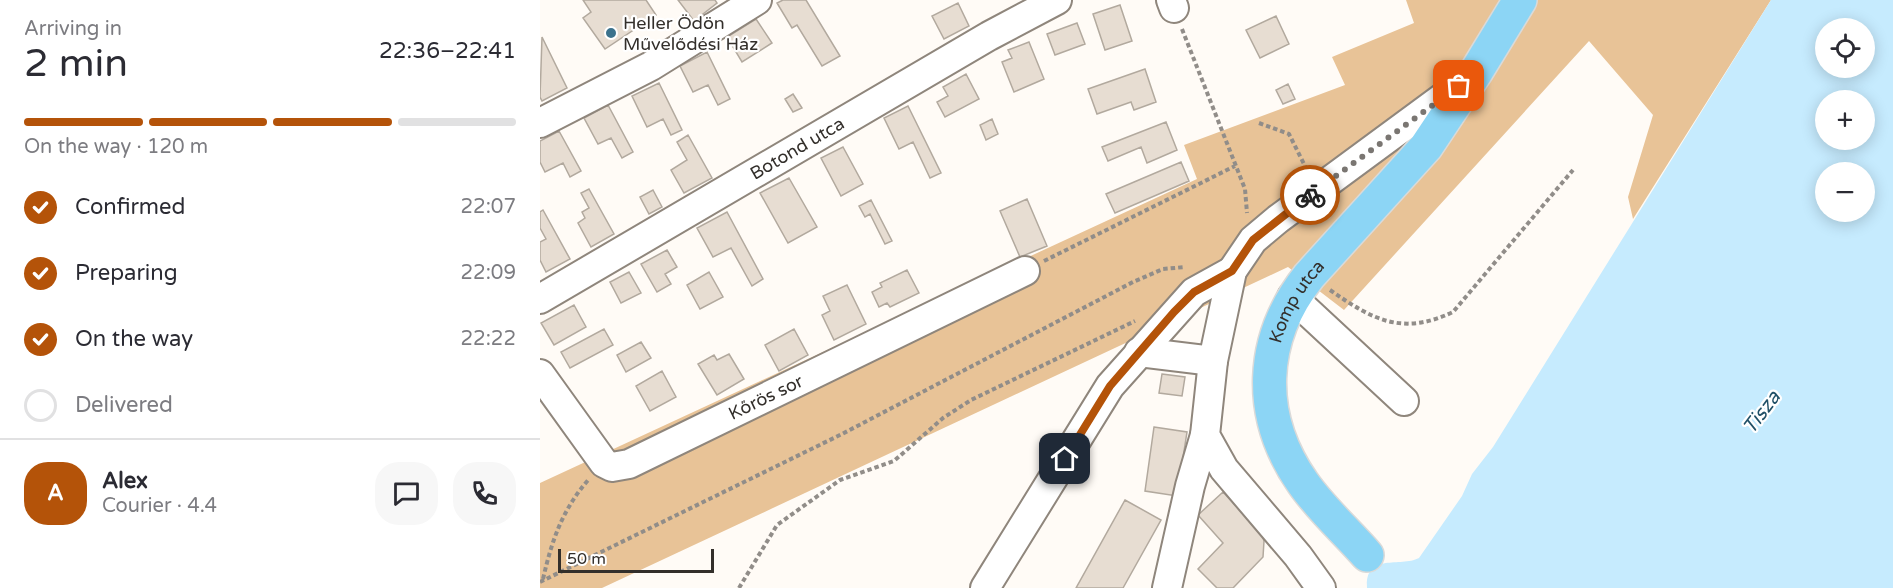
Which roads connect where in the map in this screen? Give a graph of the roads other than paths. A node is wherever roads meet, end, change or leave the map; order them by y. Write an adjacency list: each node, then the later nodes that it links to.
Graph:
1 (757, 0): 5 (street)
2 (1057, 0): 9 (street, Botond utca)
3 (1520, 0): 4 (main road, Komp utca)
4 (1476, 72): 7 (street, Komp utca); 8 (main road, Komp utca)
5 (540, 123)
6 (1025, 271): 12 (street, Kőrös sor)
7 (1232, 271): 10 (street); 11 (street, Komp utca)
8 (1301, 286): 13 (street); 15 (main road, Komp utca)
9 (540, 299)
10 (1140, 352): 11 (street); 16 (street)
11 (1214, 361): 14 (street, Komp utca)
12 (540, 374)
13 (1404, 401)
14 (1205, 435): 17 (street, Komp utca); 18 (street)
15 (1367, 555)
16 (985, 588)
17 (1167, 588)
18 (1321, 588)

